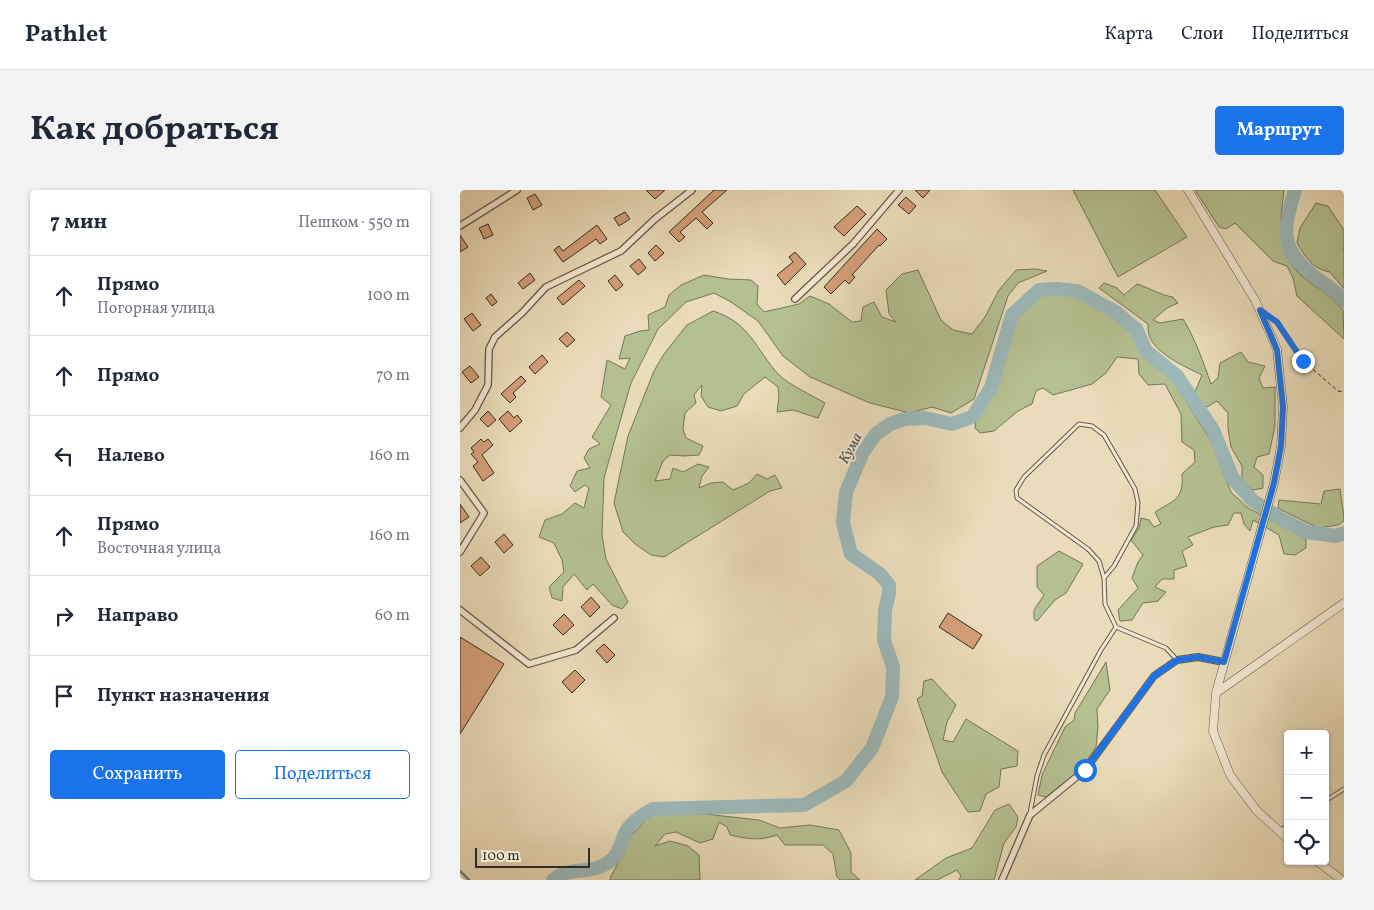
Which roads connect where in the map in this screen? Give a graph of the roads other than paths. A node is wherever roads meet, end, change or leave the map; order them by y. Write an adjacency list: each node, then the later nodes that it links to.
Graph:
1 (518, 190): 5 (street)
2 (692, 190): 7 (street)
3 (899, 190): 6 (street)
4 (1188, 190): 16 (street)
5 (460, 226)
6 (795, 298)
7 (460, 428)
8 (460, 480): 9 (street)
9 (460, 552)
10 (1104, 578): 10 (lane); 14 (lane)
11 (1344, 603): 17 (street)
12 (460, 610): 13 (street)
13 (614, 618)
14 (1116, 627): 15 (lane); 20 (lane)
15 (1177, 660): 16 (street); 20 (street)
16 (1224, 662): 17 (street)
17 (1216, 693): 22 (street)
18 (1344, 789): 19 (lane)
19 (1329, 798)
20 (1030, 816): 25 (street)
21 (1284, 828): 22 (lane)
22 (1278, 832): 23 (street)
23 (1284, 836)
24 (1322, 865): 26 (street)
25 (1002, 880)
26 (1342, 880)

